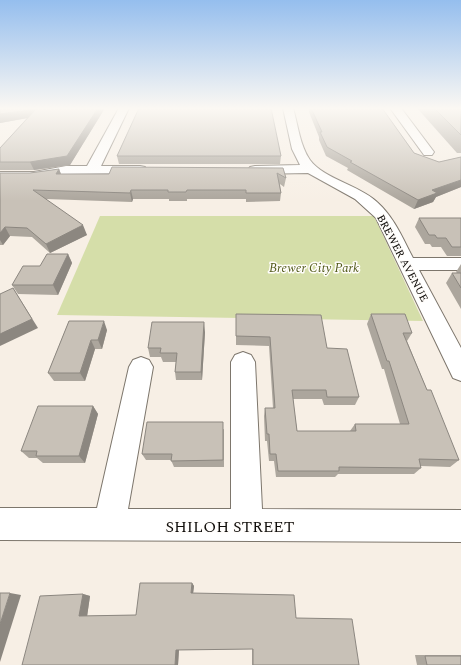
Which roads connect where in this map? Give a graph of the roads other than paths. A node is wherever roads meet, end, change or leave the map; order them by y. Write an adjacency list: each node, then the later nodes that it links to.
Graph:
1 (108, 139): 6 (street)
2 (297, 139): 5 (street, BREWER AVENUE)
3 (418, 139): 4 (street)
4 (428, 152)
5 (311, 169): 8 (street); 10 (street, BREWER AVENUE)
6 (92, 170): 7 (street); 9 (street)
7 (155, 170)
8 (241, 170)
9 (0, 176)
10 (408, 264): 11 (street); 12 (street, BREWER AVENUE)
11 (461, 264)
12 (456, 350): 15 (street, BREWER AVENUE)
13 (243, 362): 18 (street)
14 (140, 367): 17 (street)
15 (461, 371)
16 (0, 524): 17 (street, SHILOH STREET)
17 (109, 525): 18 (street, SHILOH STREET)
18 (246, 526): 19 (street, SHILOH STREET)
19 (461, 526)

